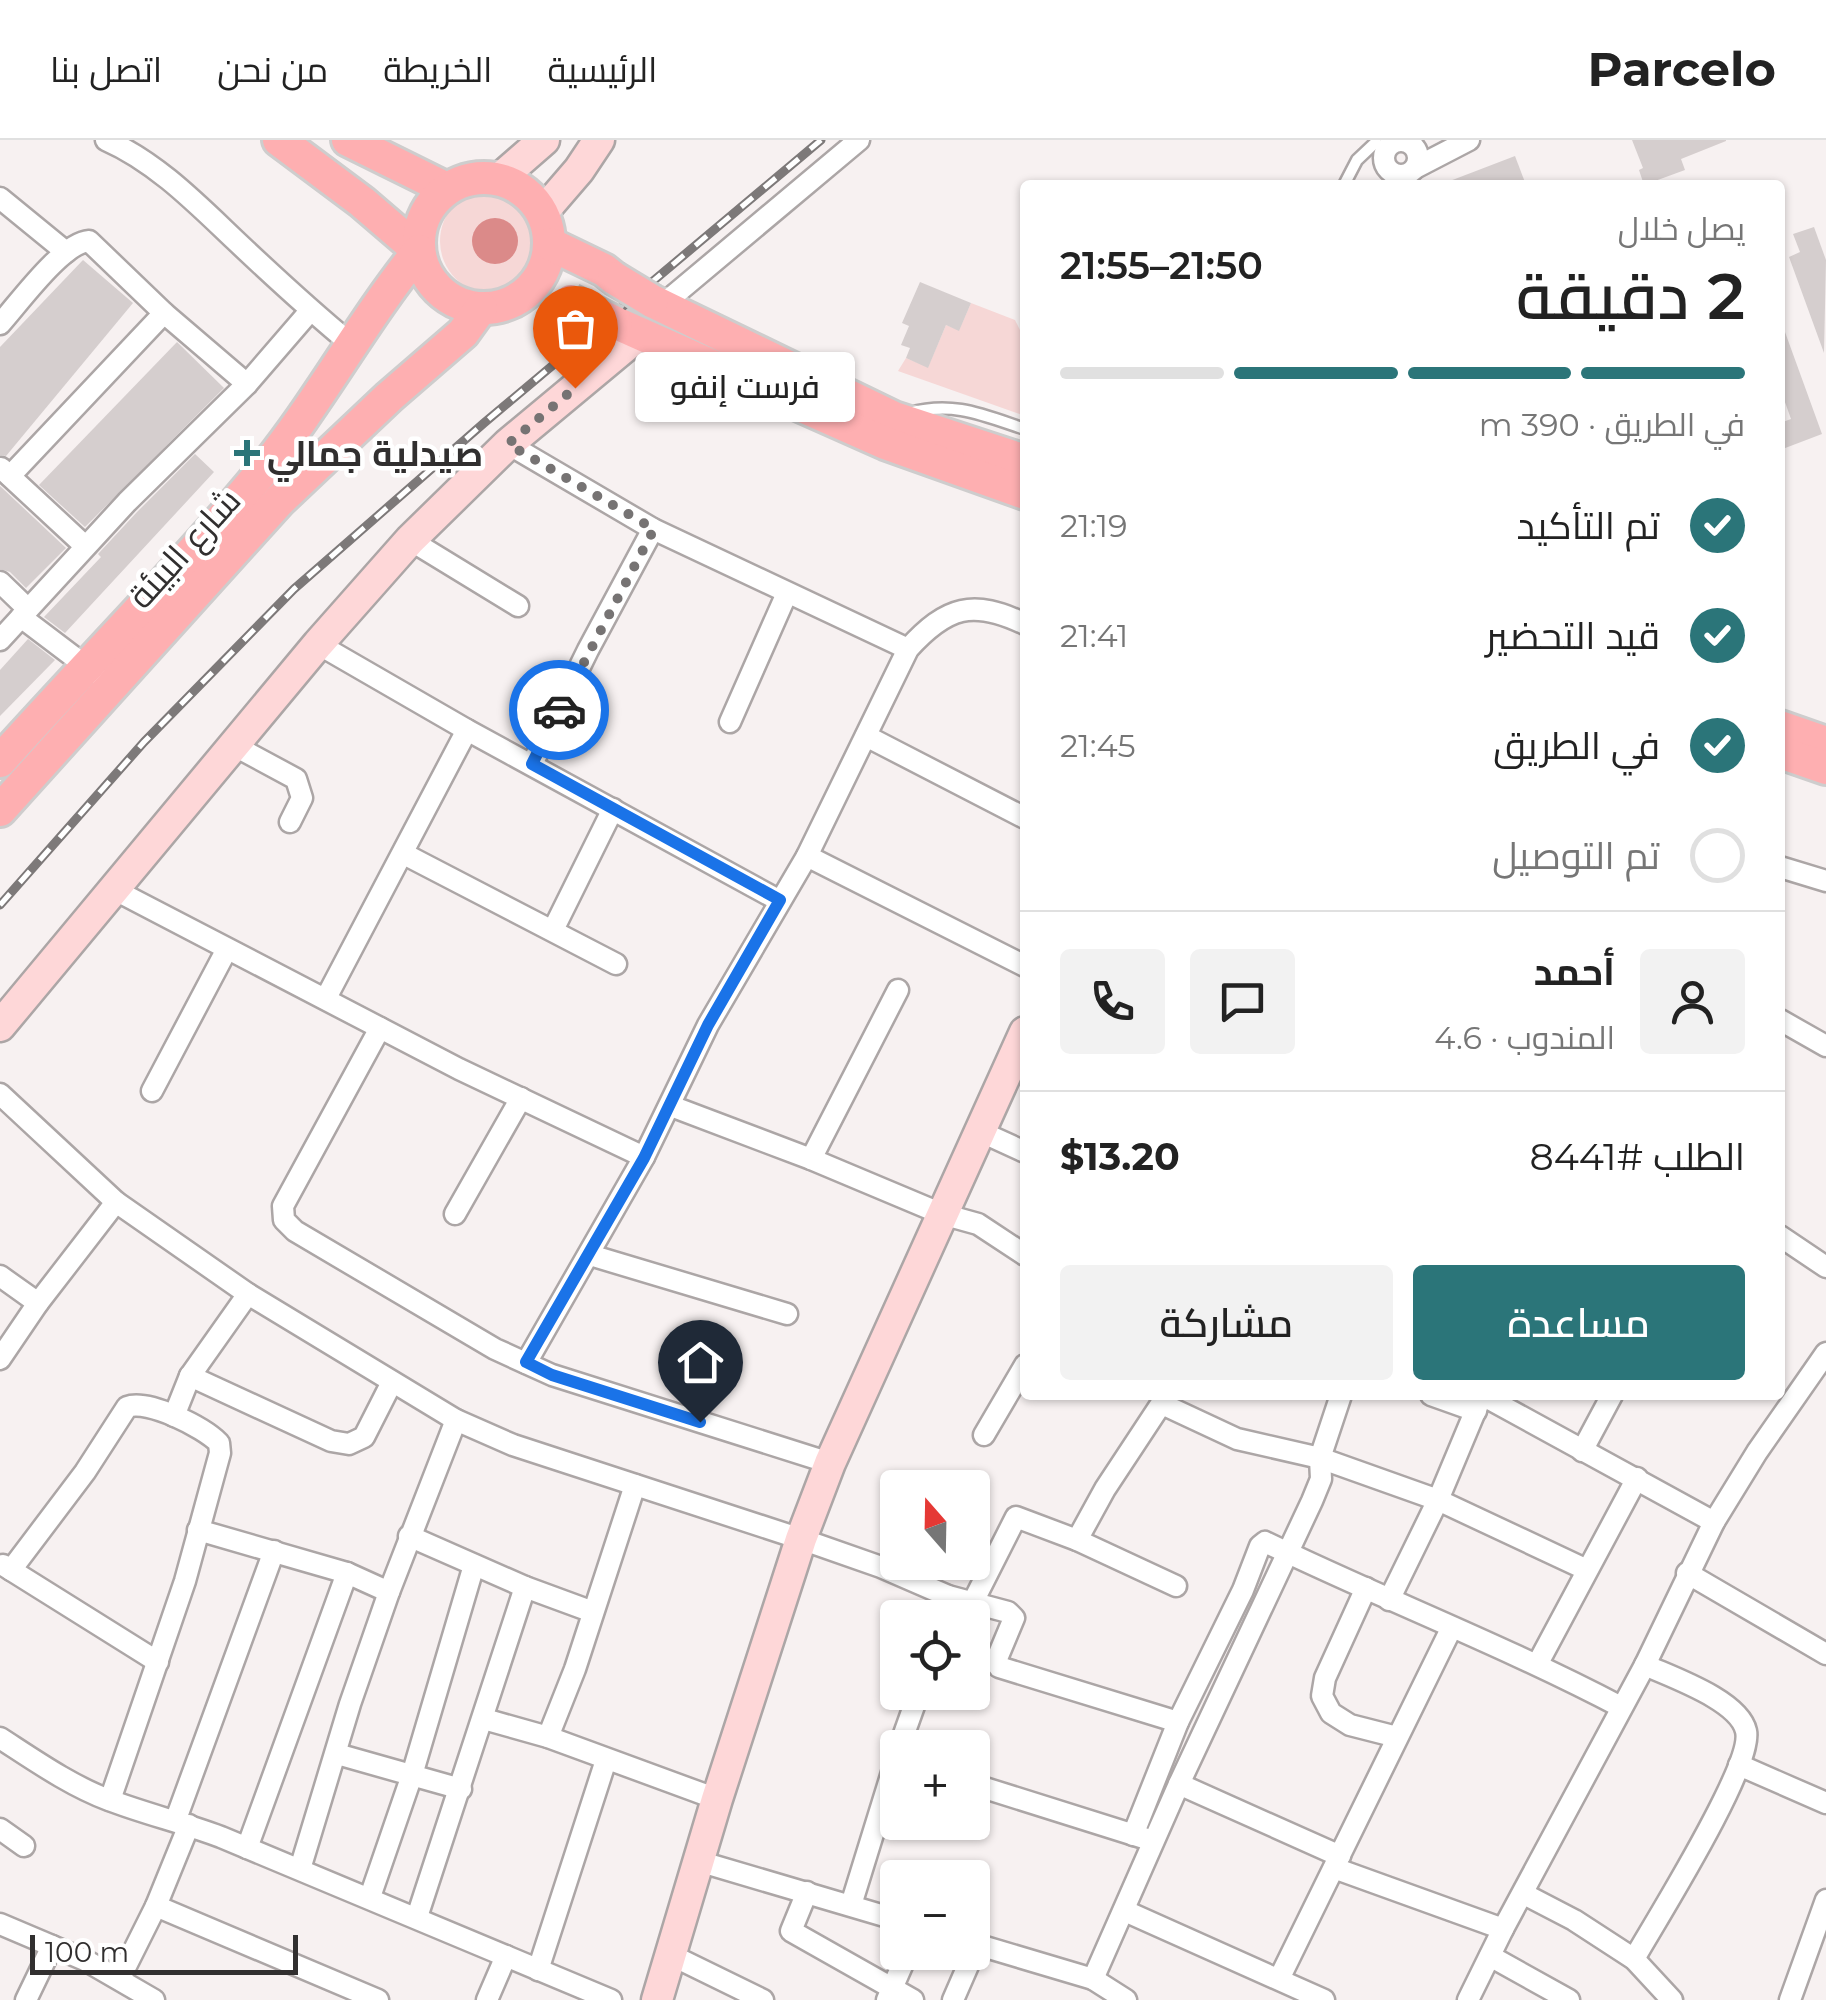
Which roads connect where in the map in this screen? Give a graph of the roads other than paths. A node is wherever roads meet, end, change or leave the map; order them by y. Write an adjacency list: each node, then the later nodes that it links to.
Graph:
1 (106, 140): 21 (street)
2 (279, 140): 16 (main road)
3 (348, 140): 13 (main road)
4 (544, 140): 11 (street)
5 (599, 140): 15 (street)
6 (859, 140): 19 (street)
7 (1468, 140): 10 (street)
8 (1414, 141): 9 (street); 10 (street)
9 (1380, 157): 10 (street); 12 (lane)
10 (1411, 175)
11 (498, 180): 13 (main road); 15 (main road)
12 (1347, 180)
13 (448, 189): 16 (main road)
14 (0, 198): 17 (street)
15 (546, 229): 18 (main road); 19 (main road, bridge)
16 (419, 251): 20 (main road); 25 (main road, شارع البيئة)
17 (66, 252): 22 (street); 23 (street)
18 (532, 288): 20 (main road); 24 (main road, bridge)
19 (657, 304): 27 (main road)
20 (481, 308): 45 (main road, شارع البيئة)
21 (310, 311): 25 (street); 26 (street)
22 (164, 314): 26 (street); 31 (street)
23 (0, 324)
24 (627, 329): 29 (street); 32 (main road)
25 (352, 344): 44 (main road, شارع البيئة)
26 (247, 384): 35 (street)
27 (894, 418): 28 (lane); 30 (main road)
28 (1020, 427)
29 (508, 444): 33 (street); 34 (street)
30 (1020, 459)
31 (5, 471): 35 (street)
32 (1020, 492)
33 (654, 529): 37 (street); 56 (street)
34 (410, 540): 38 (street); 42 (street)
35 (84, 546): 39 (street)
36 (0, 582): 39 (street)
37 (787, 593): 43 (street); 48 (street)
38 (518, 606)
39 (25, 613): 41 (street); 44 (street)
40 (1020, 622): 43 (street)
41 (0, 640)
42 (318, 644): 50 (street); 53 (street)
43 (908, 649): 51 (street)
44 (86, 666): 45 (street); 46 (main road, شارع البيئة)
45 (112, 687): 47 (main road, شارع البيئة)
46 (59, 696): 47 (main road); 55 (main road, شارع البيئة)
47 (83, 719): 59 (main road, شارع البيئة)
48 (730, 722)
49 (1785, 728): 52 (main road)
50 (468, 730): 56 (street); 62 (street)
51 (866, 736): 60 (street); 63 (street)
52 (1826, 743)
53 (233, 746): 61 (street); 66 (street)
54 (1785, 754): 57 (main road)
55 (0, 761)
56 (532, 764): 58 (street)
57 (1826, 768)
58 (613, 808): 67 (street); 68 (street)
59 (0, 810)
60 (1020, 815)
61 (290, 822)
62 (404, 854): 68 (street); 73 (street)
63 (807, 856): 67 (street); 70 (street)
64 (1785, 869): 65 (street)
65 (1826, 881)
66 (113, 889): 69 (street); 75 (street)
67 (780, 900): 82 (street)
68 (554, 930): 71 (street)
69 (227, 949): 73 (street); 79 (street)
70 (1020, 963)
71 (616, 964)
72 (898, 990): 86 (street)
73 (326, 998): 76 (street)
74 (1785, 1023): 78 (street)
75 (0, 1026)
76 (380, 1028): 81 (street); 100 (street)
77 (1020, 1043): 83 (street)
78 (1826, 1046)
79 (152, 1091)
80 (0, 1094): 87 (street)
81 (521, 1098): 85 (street); 88 (street)
82 (671, 1106): 85 (street); 86 (street)
83 (979, 1131): 84 (street); 89 (street)
84 (1020, 1150)
85 (644, 1158): 92 (street)
86 (811, 1159): 89 (street)
87 (116, 1202): 95 (street); 96 (street)
88 (455, 1214)
89 (942, 1214): 91 (street); 113 (street)
90 (1785, 1239): 93 (street)
91 (1020, 1252)
92 (590, 1254): 97 (street); 100 (street)
93 (1826, 1267)
94 (0, 1276): 96 (street)
95 (248, 1294): 102 (street); 103 (street)
96 (38, 1303): 99 (street)
97 (787, 1314)
98 (1826, 1353): 117 (street)
99 (0, 1360)
100 (526, 1362): 113 (street)
101 (1020, 1374): 110 (street)
102 (190, 1376): 103 (street); 108 (street)
103 (392, 1382): 109 (street)
104 (1164, 1400): 112 (street); 121 (street)
105 (1340, 1400): 112 (street)
106 (1609, 1400): 111 (street)
107 (1480, 1401): 111 (street); 116 (street)
108 (174, 1416): 118 (street); 125 (street)
109 (456, 1420): 115 (street); 119 (street)
110 (984, 1435)
111 (1582, 1450): 114 (street)
112 (1320, 1458): 116 (street); 123 (street)
113 (830, 1464): 120 (street)
114 (1636, 1478): 117 (street); 126 (street)
115 (635, 1485): 120 (street); 139 (street)
116 (1438, 1500): 126 (street); 137 (street)
117 (1714, 1522): 128 (street)
118 (198, 1530): 122 (street); 142 (street)
119 (409, 1536): 124 (street); 132 (street)
120 (801, 1538): 133 (street); 158 (street)
121 (1077, 1540): 129 (street); 136 (street)
122 (274, 1551): 127 (street); 162 (street)
123 (1289, 1554): 131 (street); 147 (street); 155 (street)
124 (474, 1565): 130 (street); 154 (street)
125 (6, 1566): 142 (street)
126 (1585, 1570): 143 (street)
127 (347, 1573): 132 (street); 166 (street)
128 (1687, 1573): 141 (street); 144 (street)
129 (1176, 1586)
130 (526, 1587): 139 (street); 146 (street)
131 (1366, 1588): 137 (street); 149 (street)
132 (389, 1592): 151 (street)
133 (948, 1596): 134 (street); 135 (street)
134 (947, 1600)
135 (965, 1600)
136 (974, 1600)
137 (1390, 1600): 140 (street)
138 (990, 1607): 147 (street)
139 (594, 1612): 148 (street)
140 (1451, 1628): 143 (street); 149 (street)
141 (1826, 1654)
142 (158, 1662): 159 (street)
143 (1538, 1663): 145 (street)
144 (1645, 1665): 145 (street); 153 (street)
145 (1620, 1707): 171 (street)
146 (484, 1719): 148 (street); 156 (street)
147 (1178, 1722): 164 (street)
148 (548, 1736): 152 (street)
149 (1397, 1737): 168 (street)
150 (0, 1738): 159 (street)
151 (336, 1754): 154 (street); 169 (street)
152 (606, 1760): 158 (street); 188 (street)
153 (1739, 1765): 160 (street); 187 (street)
154 (412, 1775): 156 (street); 172 (street)
155 (1179, 1784): 164 (street); 168 (street)
156 (461, 1789): 178 (street)
157 (990, 1790): 164 (street)
158 (717, 1799): 167 (street)
159 (110, 1800): 162 (street)
160 (1826, 1804)
161 (880, 1811): 174 (street)
162 (182, 1822): 166 (street); 175 (street)
163 (0, 1829): 165 (street)
164 (1143, 1838): 176 (street)
165 (24, 1846)
166 (248, 1848): 169 (street)
167 (698, 1861): 170 (street); 184 (street)
168 (1337, 1862): 180 (street); 193 (street)
169 (300, 1869): 172 (street)
170 (806, 1892): 174 (street); 194 (street)
171 (1524, 1894): 180 (street); 187 (street)
172 (370, 1897): 178 (street)
173 (1826, 1900): 183 (street)
174 (850, 1905): 177 (street)
175 (156, 1906): 191 (street); 197 (street)
176 (1125, 1911): 192 (street); 193 (street)
177 (880, 1914)
178 (417, 1917): 185 (street)
179 (0, 1924): 181 (street)
180 (1503, 1930): 186 (street)
181 (52, 1946): 191 (street); 195 (street)
182 (990, 1948): 192 (street)
183 (1818, 1948): 209 (street)
184 (670, 1954): 200 (street); 201 (street)
185 (506, 1956): 188 (street); 198 (street)
186 (1490, 1956): 206 (street); 207 (street)
187 (1634, 1959): 208 (street)
188 (538, 1970): 199 (street)
189 (900, 1970): 194 (street)
190 (965, 1970): 203 (street)
191 (120, 1978): 196 (street)
192 (1093, 1979): 204 (street)
193 (1280, 1987): 205 (street)
194 (890, 1994): 202 (street)
195 (26, 2000)
196 (154, 2000)
197 (378, 2000)
198 (487, 2000)
199 (612, 2000)
200 (657, 2000)
201 (763, 2000)
202 (913, 2000)
203 (954, 2000)
204 (1126, 2000)
205 (1324, 2000)
206 (1468, 2000)
207 (1569, 2000)
208 (1672, 2000)
209 (1790, 2000)

